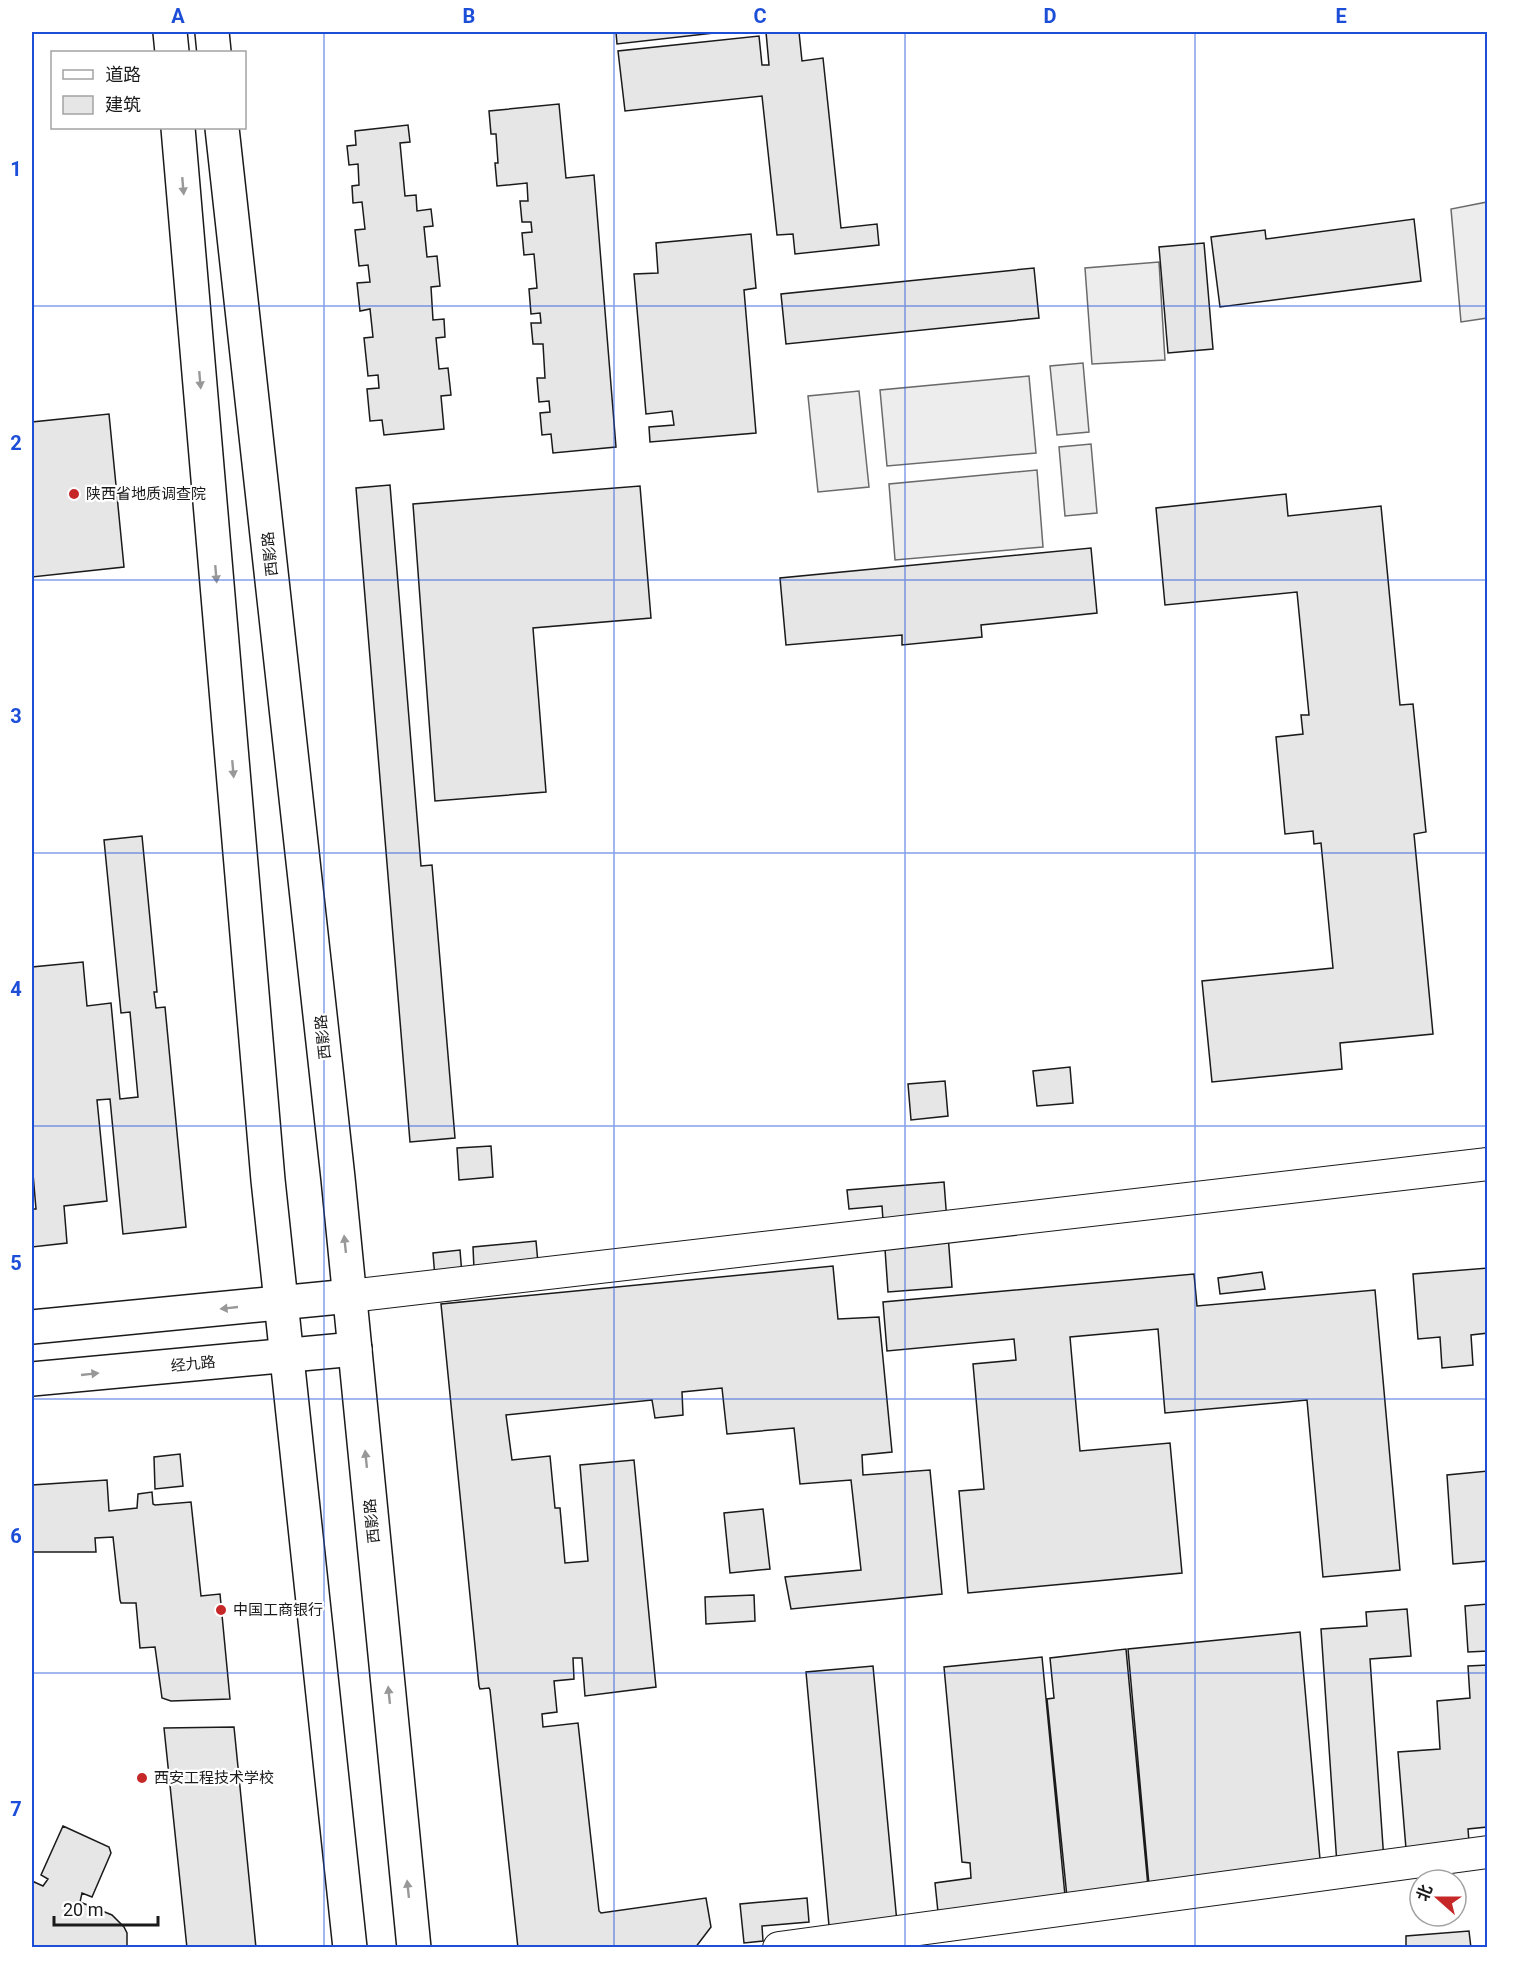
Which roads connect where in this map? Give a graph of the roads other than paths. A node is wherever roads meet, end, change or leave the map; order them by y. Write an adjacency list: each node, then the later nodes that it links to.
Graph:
1 (170, 32): 3 (main road)
2 (212, 32): 4 (main road)
3 (172, 51)
4 (214, 51)
5 (178, 129): 9 (main road, one-way to 9)
6 (222, 129): 8 (main road, 西影路, one-way to 6)
7 (1488, 1164): 8 (street)
8 (350, 1296): 9 (main road); 11 (main road, 西影路)
9 (281, 1302): 10 (main road, one-way to 10); 12 (main road)
10 (32, 1327)
11 (355, 1349): 12 (main road, 经九路); 16 (main road, 西影路, one-way to 11)
12 (286, 1355): 13 (main road, 经九路, one-way to 12); 15 (main road)
13 (32, 1380)
14 (1488, 1852): 17 (street)
15 (350, 1947)
16 (414, 1947)
17 (779, 1947)

